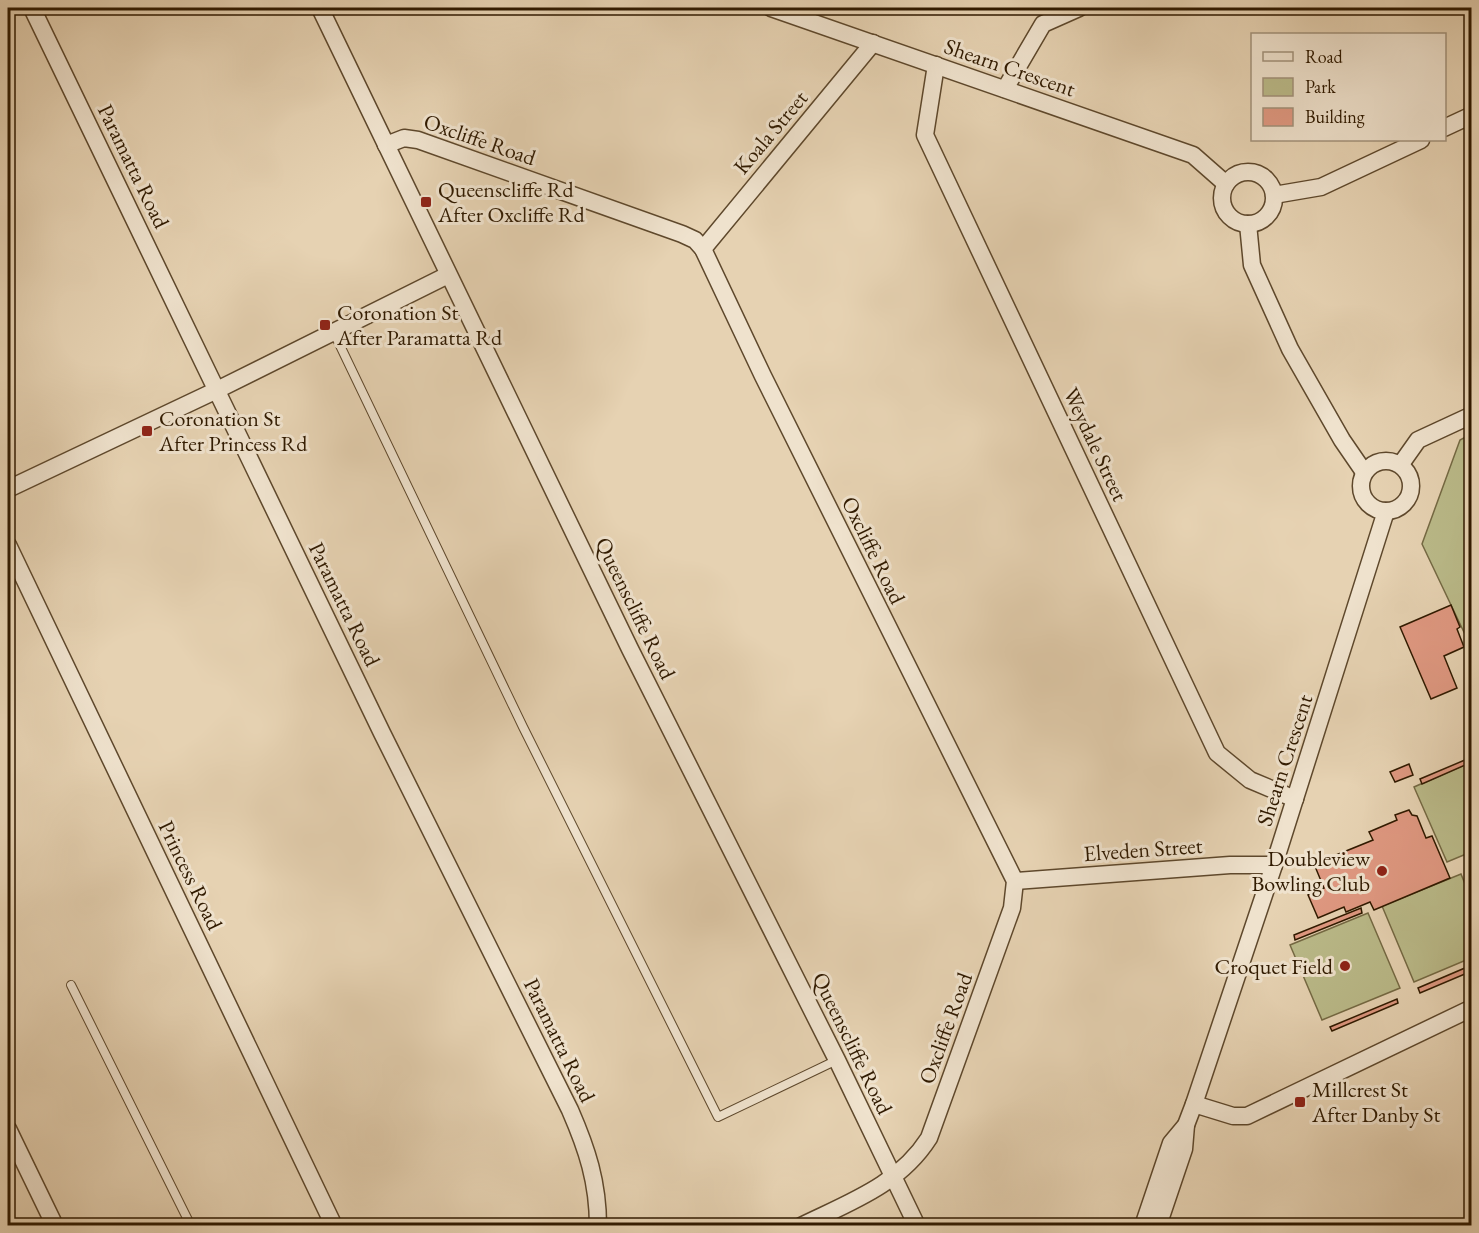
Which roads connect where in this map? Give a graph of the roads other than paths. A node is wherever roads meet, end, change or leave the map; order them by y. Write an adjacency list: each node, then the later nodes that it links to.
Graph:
1 (33, 8): 18 (street, Paramatta Road)
2 (320, 8): 11 (street, Queenscliffe Road)
3 (771, 8): 5 (street, Shearn Crescent)
4 (1079, 8): 7 (street)
5 (873, 43): 6 (street, Shearn Crescent); 15 (street, Koala Street)
6 (936, 65): 7 (street, Shearn Crescent); 25 (street, Weydale Street)
7 (1005, 90): 12 (street, Shearn Crescent)
8 (1472, 115): 9 (street)
9 (1446, 127)
10 (1418, 141): 13 (street)
11 (386, 145): 15 (street, Oxcliffe Road); 16 (street, Queenscliffe Road)
12 (1226, 184): 13 (street); 14 (street)
13 (1274, 195): 14 (street)
14 (1248, 224): 21 (street)
15 (703, 249): 27 (street, Oxcliffe Road)
16 (448, 275): 17 (street); 30 (street, Queenscliffe Road)
17 (334, 333): 18 (street); 30 (lane)
18 (217, 390): 22 (street); 38 (street, Paramatta Road)
19 (1472, 415): 20 (street)
20 (1401, 464): 21 (street); 23 (street)
21 (1364, 472): 23 (street)
22 (8, 489)
23 (1386, 511): 25 (street, Shearn Crescent)
24 (8, 545): 37 (street, Princess Road)
25 (1295, 799): 26 (street, Shearn Crescent)
26 (1274, 865): 27 (street, Elveden Street); 31 (street, Shearn Crescent)
27 (1015, 881): 34 (street, Oxcliffe Road)
28 (71, 985): 36 (lane)
29 (1472, 1008): 31 (street)
30 (837, 1060): 34 (street, Queenscliffe Road)
31 (1194, 1104): 32 (street, Shearn Crescent)
32 (1186, 1125): 41 (street, Shearn Crescent); 42 (street, Shearn Crescent)
33 (8, 1129): 35 (street)
34 (893, 1178): 39 (street, Oxcliffe Road); 40 (street, Queenscliffe Road)
35 (55, 1226)
36 (190, 1226)
37 (334, 1226)
38 (598, 1226)
39 (801, 1226)
40 (917, 1226)
41 (1143, 1226)
42 (1158, 1226)

